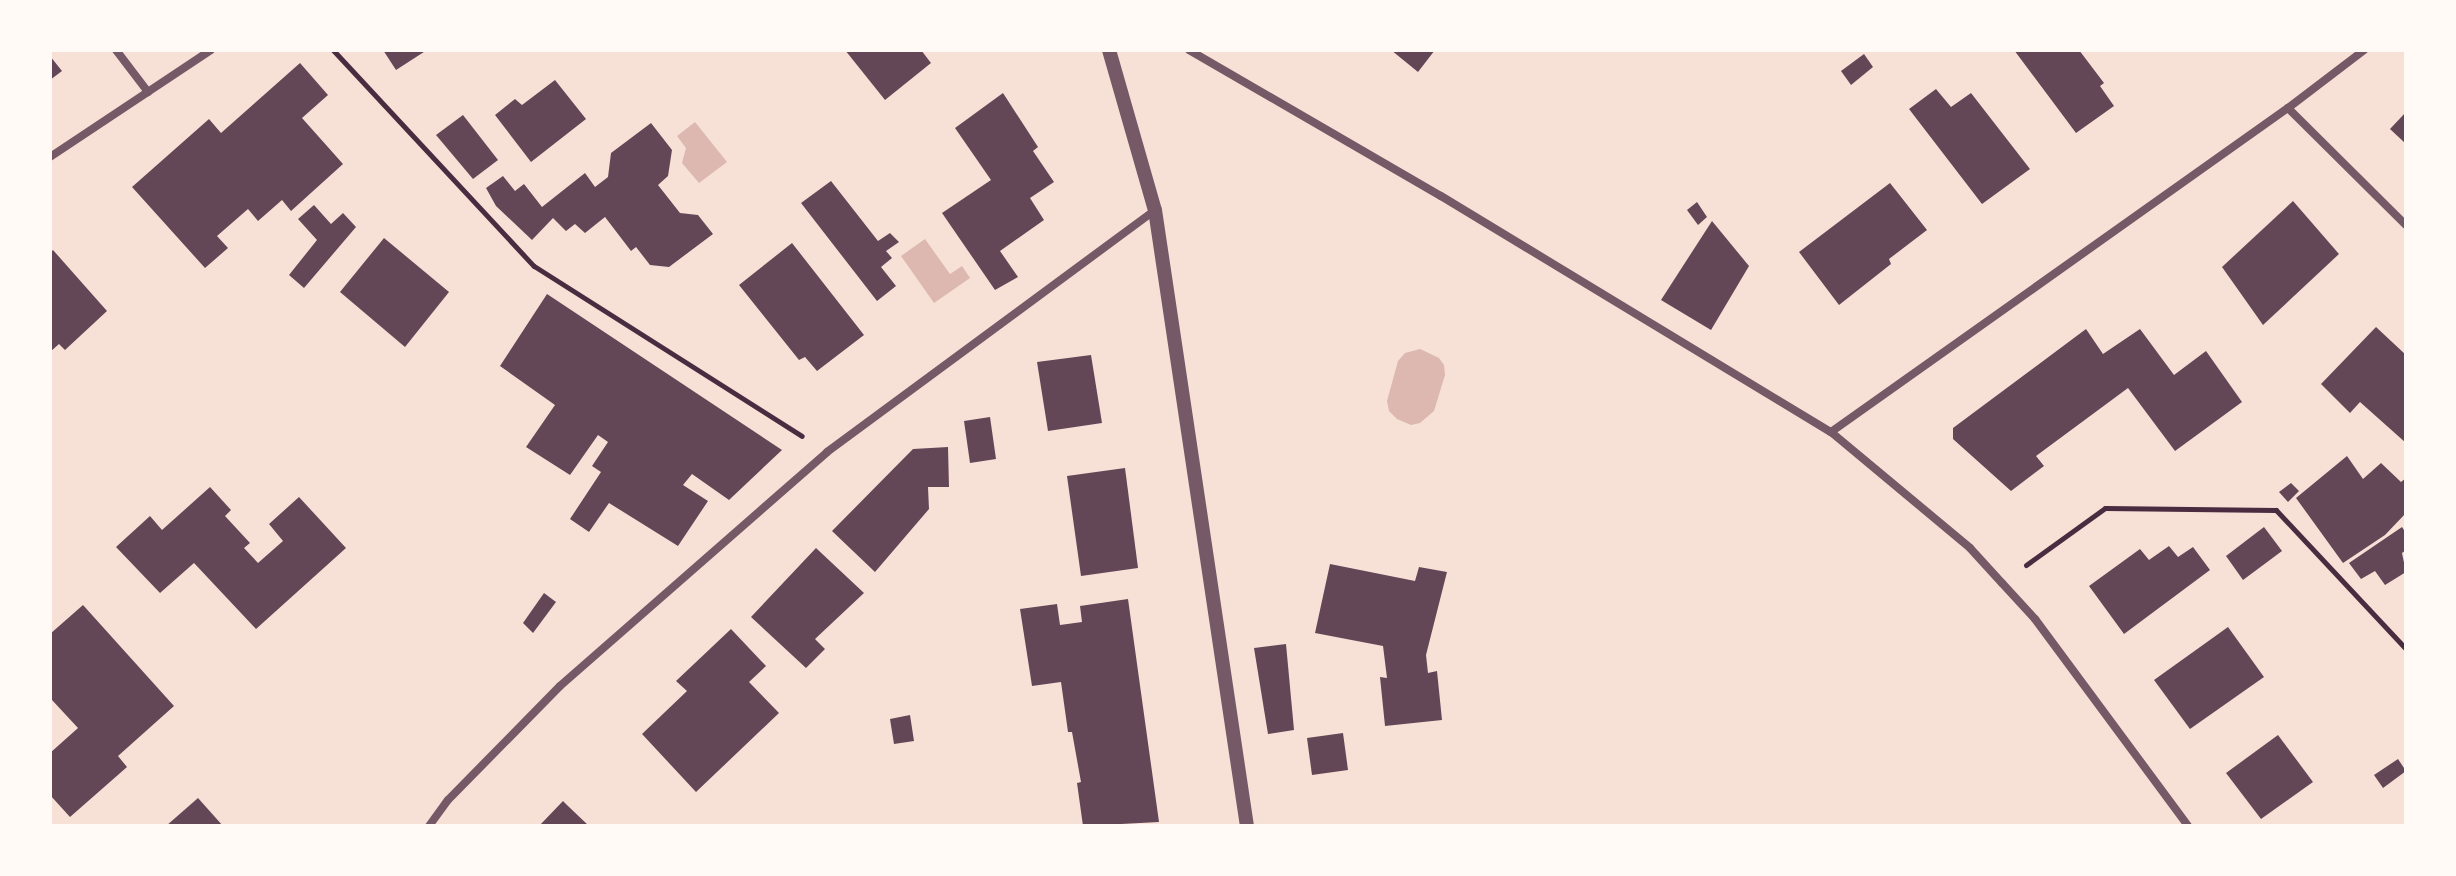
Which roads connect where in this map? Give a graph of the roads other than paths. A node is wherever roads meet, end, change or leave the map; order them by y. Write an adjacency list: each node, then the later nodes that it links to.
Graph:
1 (116, 50): 6 (street)
2 (211, 50): 6 (street)
3 (1109, 50): 9 (street)
4 (1189, 50): 11 (street)
5 (2364, 50): 7 (street)
6 (148, 92): 8 (street)
7 (2288, 108): 10 (street); 11 (street)
8 (50, 157)
9 (1155, 210): 12 (street); 13 (street)
10 (2406, 225)
11 (1831, 432): 14 (street)
12 (429, 826)
13 (1247, 826)
14 (2188, 826)

